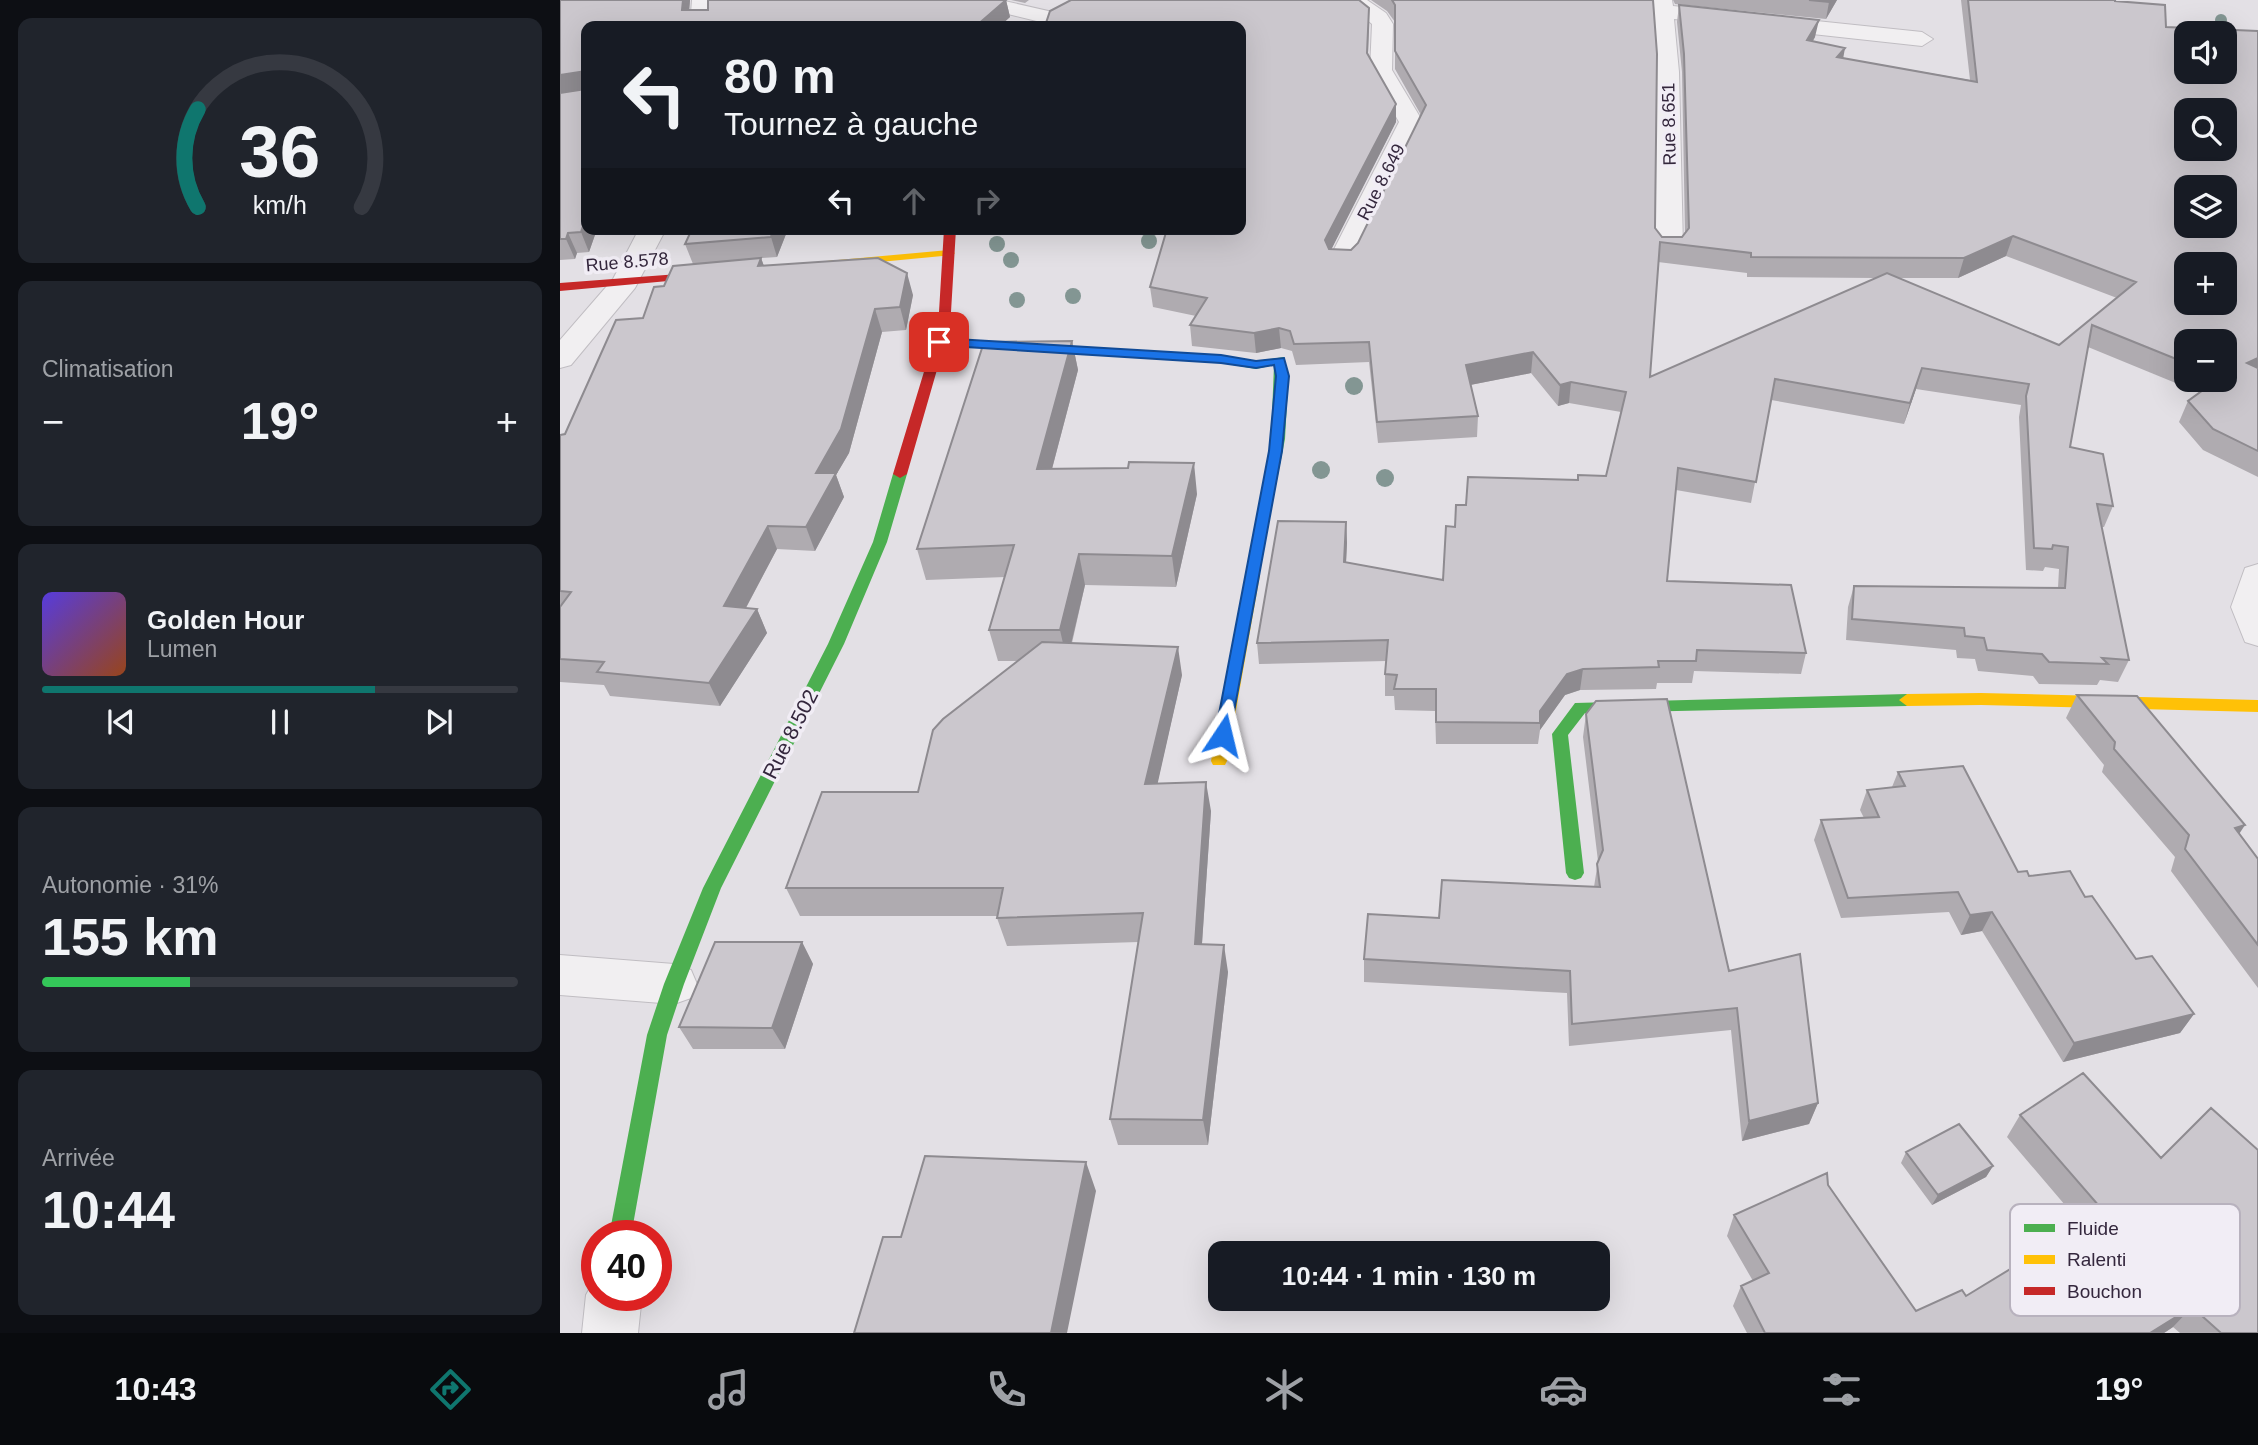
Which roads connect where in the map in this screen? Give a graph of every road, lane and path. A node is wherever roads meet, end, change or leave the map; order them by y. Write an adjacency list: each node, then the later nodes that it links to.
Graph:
1 (702, 0): 6 (street)
2 (974, 0): 7 (street)
3 (1352, 0): 14 (street, Rue 8.649)
4 (1662, 5): 9 (street); 12 (street, Rue 8.651)
5 (1069, 9): 8 (street)
6 (701, 21)
7 (1041, 21)
8 (1046, 21)
9 (1922, 39)
10 (650, 235): 17 (street)
11 (950, 235): 13 (street, Rue 8.502)
12 (1669, 248)
13 (949, 253): 15 (street); 19 (street, Rue 8.502)
14 (1342, 261)
15 (814, 265)
16 (733, 272): 17 (street, Rue 8.578)
17 (625, 282): 18 (street, Rue 8.578); 20 (street)
18 (560, 287)
19 (939, 342): 24 (street); 27 (street, Rue 8.502)
20 (560, 359)
21 (2258, 576): 22 (street)
22 (2258, 633)
23 (2258, 706): 25 (street)
24 (1219, 761)
25 (1575, 873)
26 (560, 975): 27 (street)
27 (674, 984): 28 (street, Rue 8.502)
28 (623, 1220)
29 (612, 1311): 30 (street)
30 (610, 1333)

